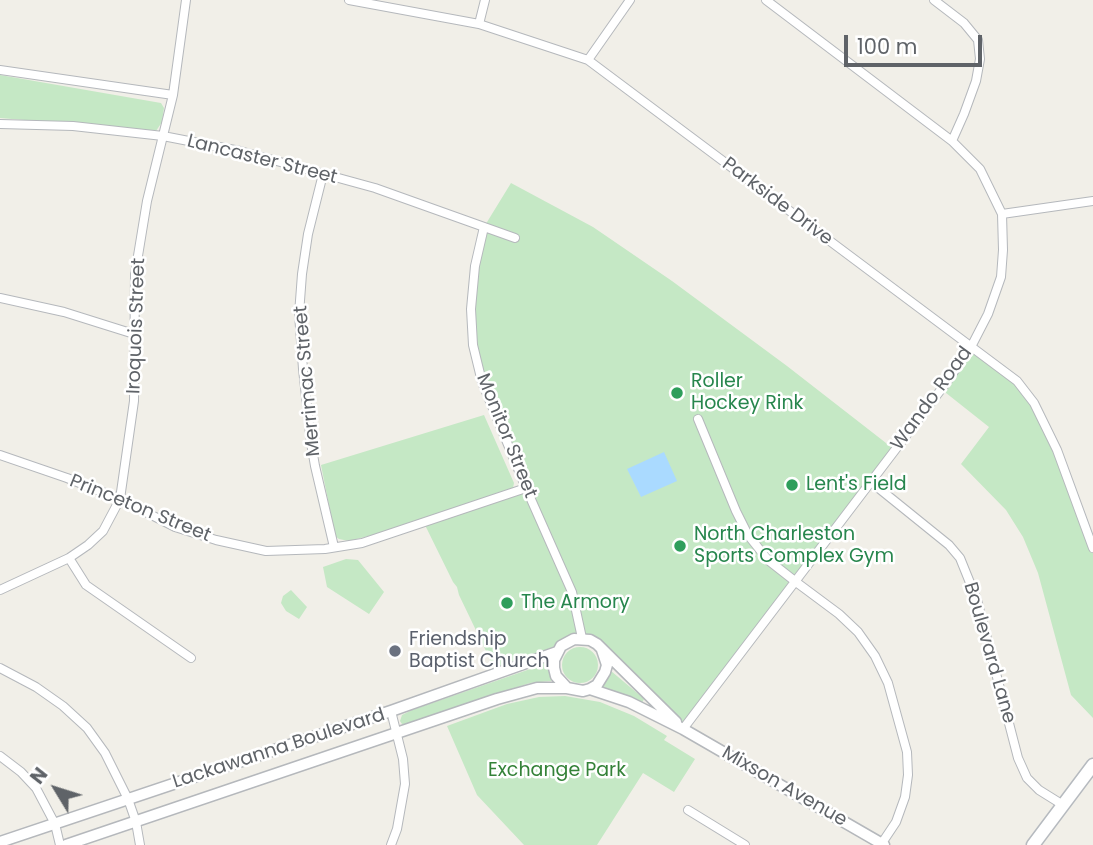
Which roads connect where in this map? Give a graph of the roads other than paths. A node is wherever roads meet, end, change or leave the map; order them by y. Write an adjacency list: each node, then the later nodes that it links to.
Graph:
1 (186, 0): 10 (street, Iroquois Street)
2 (349, 0): 7 (street, Parkside Drive)
3 (485, 0): 7 (street)
4 (630, 0): 8 (street)
5 (766, 0): 13 (street)
6 (934, 0): 13 (street)
7 (480, 24): 8 (street, Parkside Drive)
8 (587, 60): 21 (street, Parkside Drive)
9 (0, 70): 10 (street)
10 (173, 95): 12 (street, Iroquois Street)
11 (0, 124): 12 (street, Lancaster Street)
12 (163, 136): 14 (street, Lancaster Street); 20 (street, Iroquois Street)
13 (952, 141): 16 (street)
14 (323, 174): 17 (street, Lancaster Street); 27 (street, Merrimac Street)
15 (1093, 201): 16 (street)
16 (1002, 214): 21 (street, Wando Road)
17 (484, 227): 18 (street, Lancaster Street); 25 (street, Monitor Street)
18 (515, 238)
19 (0, 298): 20 (street)
20 (134, 334): 26 (street, Iroquois Street)
21 (971, 347): 24 (street, Wando Road); 28 (street, Parkside Drive)
22 (698, 419): 30 (street)
23 (0, 455): 26 (street, Princeton Street)
24 (871, 482): 30 (street, Wando Road); 45 (street, Boulevard Lane)
25 (526, 488): 27 (street, Princeton Street); 32 (street, Monitor Street)
26 (120, 499): 27 (street, Princeton Street); 29 (street, Iroquois Street)
27 (334, 547)
28 (1093, 548)
29 (69, 558): 31 (street, Iroquois Street); 35 (street)
30 (796, 582): 40 (street, Wando Road); 50 (street)
31 (0, 590)
32 (582, 638): 33 (street); 34 (street)
33 (602, 650): 38 (street); 40 (street)
34 (557, 652): 37 (street); 39 (street, Lackawanna Boulevard)
35 (191, 658)
36 (0, 668): 44 (street)
37 (567, 688): 38 (street); 41 (street, Lackawanna Boulevard)
38 (590, 689): 40 (street)
39 (391, 711): 41 (street); 44 (street, Lackawanna Boulevard)
40 (683, 729): 50 (street, Mixson Avenue)
41 (397, 733): 47 (street, Lackawanna Boulevard); 53 (street)
42 (0, 756): 48 (street)
43 (1093, 765): 45 (main road)
44 (128, 799): 47 (street); 48 (street, Lackawanna Boulevard)
45 (1063, 805): 55 (main road)
46 (688, 810): 54 (street)
47 (136, 822): 51 (street, Lackawanna Boulevard); 52 (street)
48 (55, 824): 49 (street, Lackawanna Boulevard); 51 (street)
49 (0, 842)
50 (883, 844)
51 (63, 845)
52 (140, 845)
53 (391, 845)
54 (745, 845)
55 (1033, 845)

